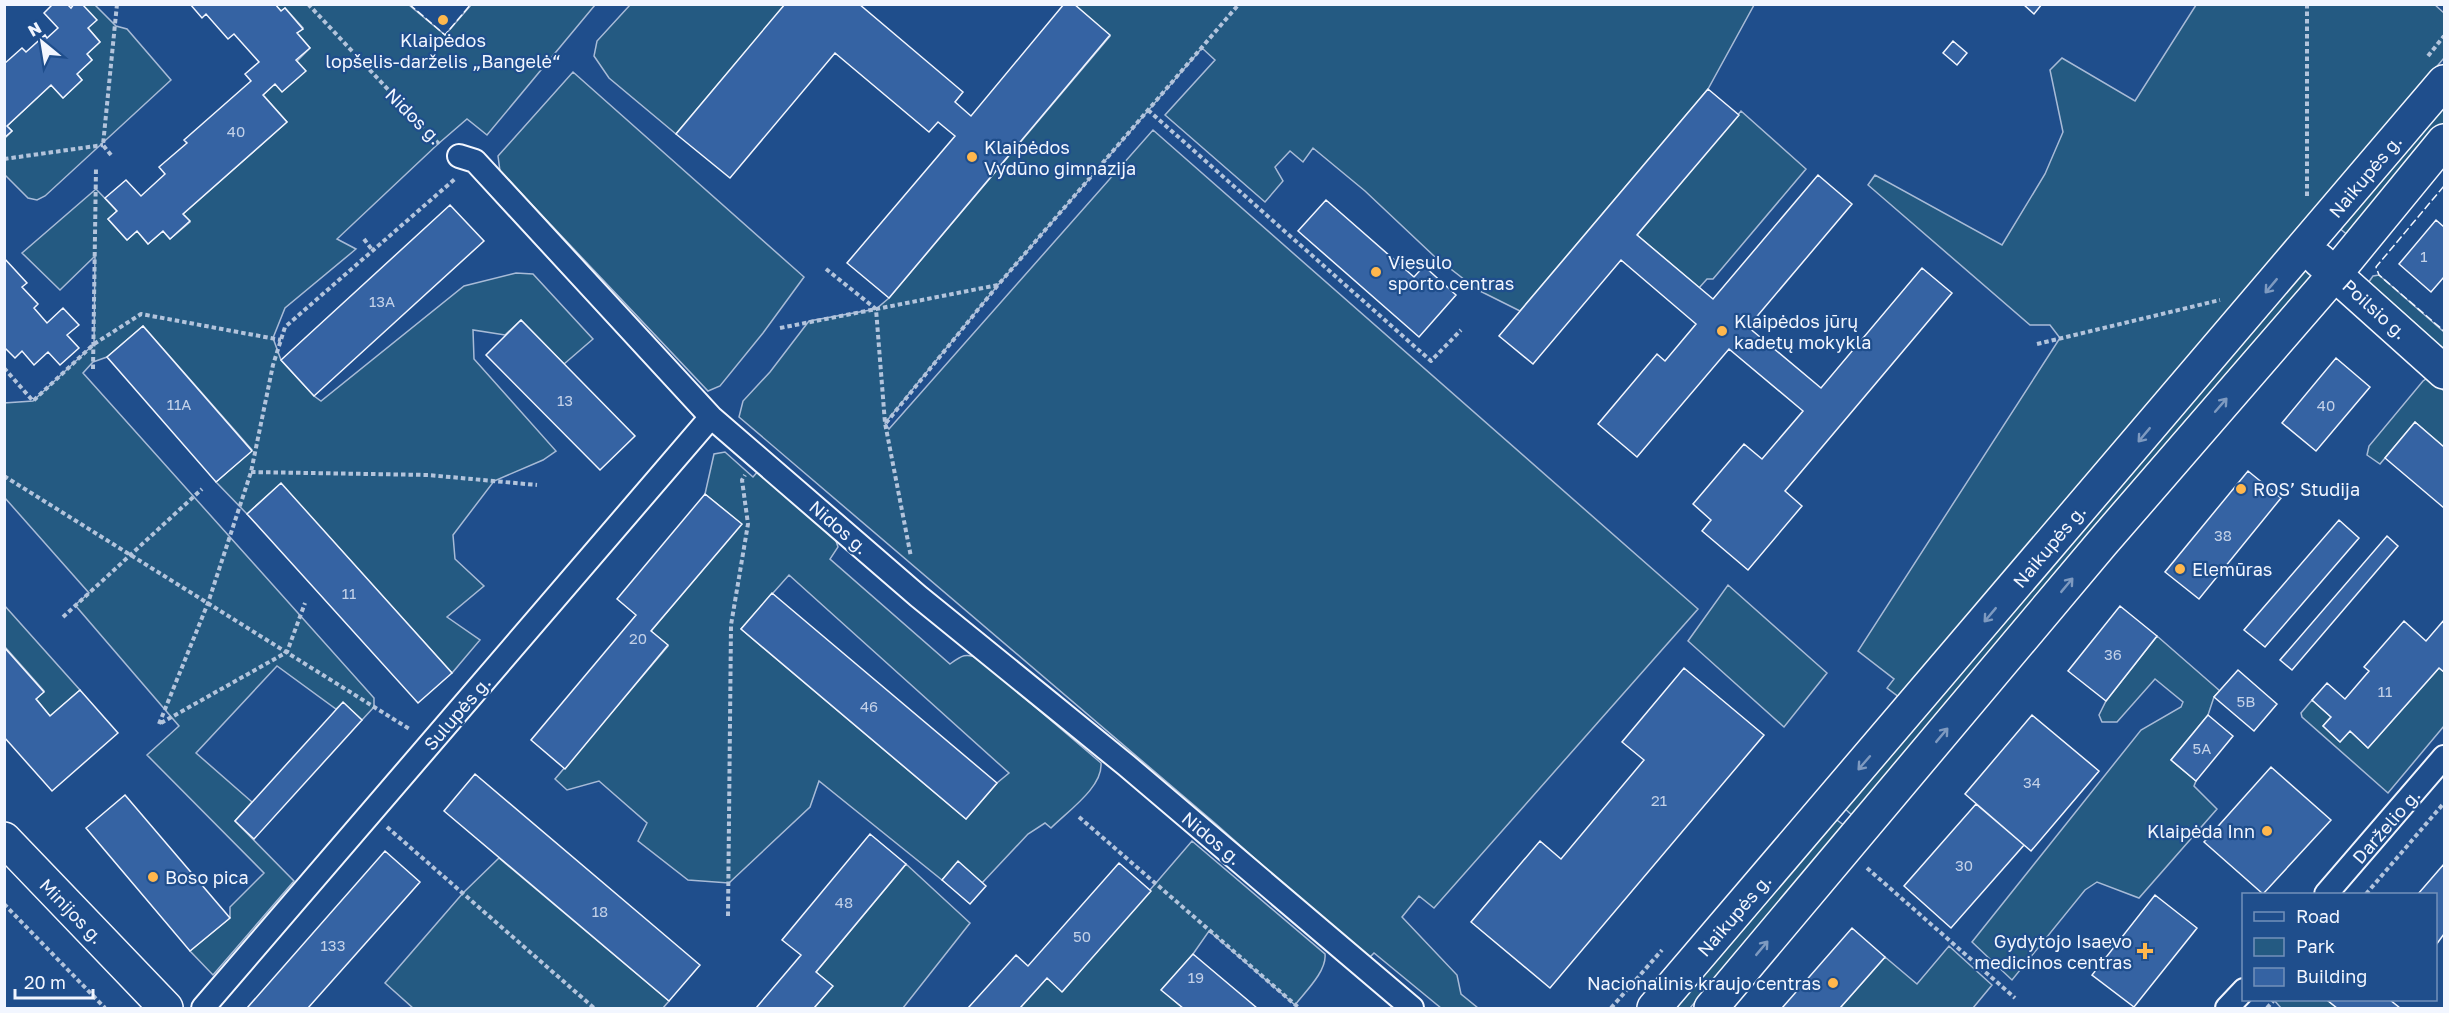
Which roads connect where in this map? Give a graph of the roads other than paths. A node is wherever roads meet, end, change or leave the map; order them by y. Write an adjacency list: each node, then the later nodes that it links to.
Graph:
1 (2445, 82): 4 (street, Naikupės g.)
2 (2445, 141): 5 (street)
3 (467, 158): 7 (street, Nidos g.)
4 (2304, 247): 5 (street, Poilsio g.); 15 (street, Naikupės g., one-way to 15)
5 (2335, 274): 6 (street, Poilsio g.); 16 (street, one-way to 5)
6 (2445, 372)
7 (711, 417): 13 (street, Sulupės g.); 14 (street, Nidos g.)
8 (2445, 757): 10 (street, Darželio g.)
9 (4, 839): 12 (street, Minijos g.)
10 (2327, 893)
11 (2242, 992): 17 (street)
12 (166, 1008)
13 (202, 1008)
14 (1412, 1008)
15 (1654, 1008)
16 (1711, 1008)
17 (2227, 1008)

